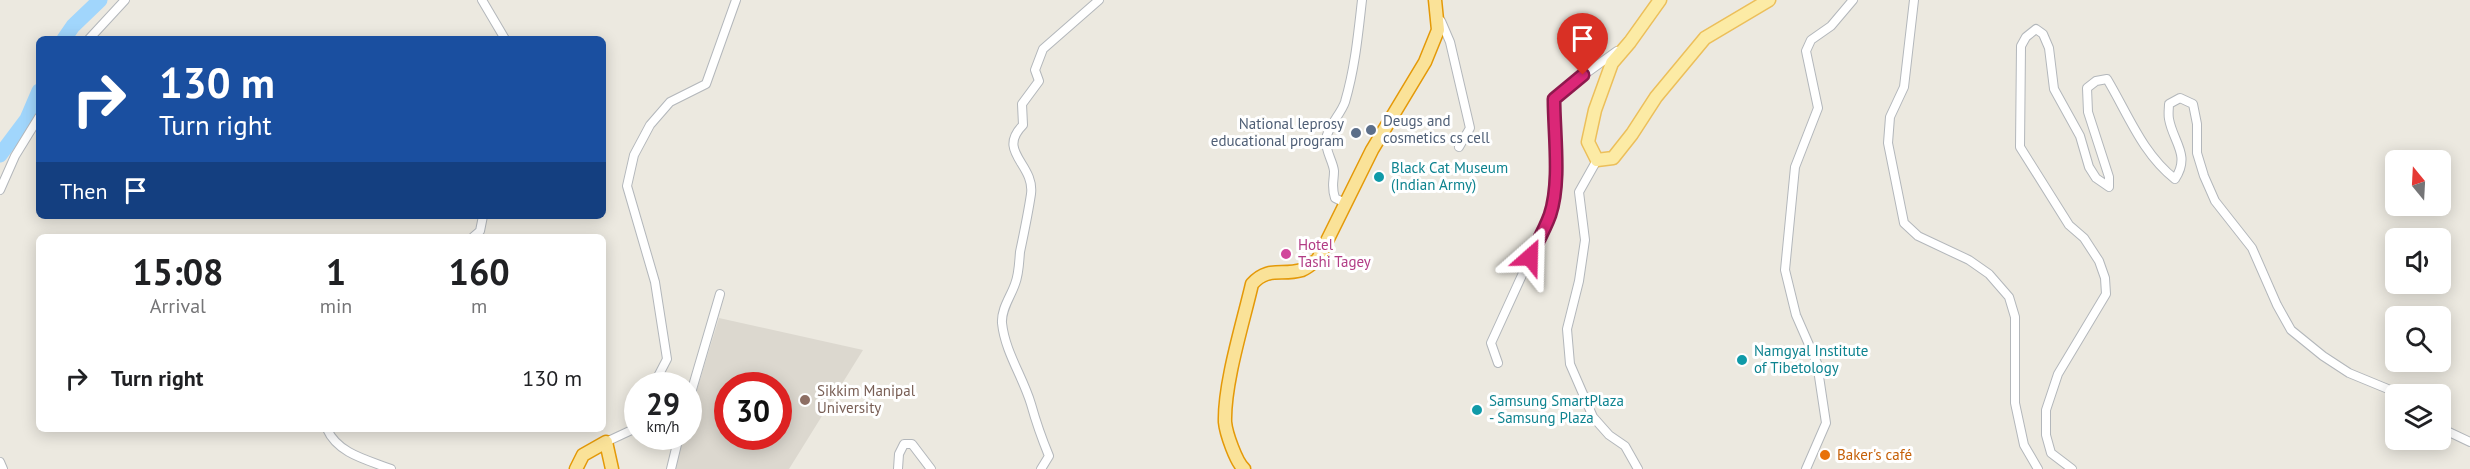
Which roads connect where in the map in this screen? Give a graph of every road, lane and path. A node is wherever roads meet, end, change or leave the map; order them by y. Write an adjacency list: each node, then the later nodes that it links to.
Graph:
1 (125, 0): 11 (street)
2 (482, 0): 12 (street)
3 (736, 0): 23 (street)
4 (1099, 0): 40 (street)
5 (1362, 0): 18 (street)
6 (1660, 0): 13 (main road)
7 (1769, 0): 16 (main road)
8 (1853, 0): 43 (street)
9 (1914, 0): 44 (street)
10 (1436, 6): 15 (street); 18 (highway)
11 (92, 36)
12 (503, 36)
13 (1630, 42): 16 (main road); 22 (street)
14 (36, 122): 17 (street)
15 (1460, 147)
16 (1597, 160): 42 (street)
17 (0, 190)
18 (1345, 203): 41 (highway)
19 (482, 219): 20 (street)
20 (476, 234)
21 (720, 294): 24 (street)
22 (1498, 363)
23 (660, 372)
24 (697, 372)
25 (2385, 388): 45 (street)
26 (328, 432): 34 (street)
27 (2451, 433): 30 (street)
28 (624, 434): 29 (street)
29 (606, 442): 35 (highway); 36 (highway)
30 (2470, 442)
31 (676, 450): 37 (street)
32 (0, 462): 33 (street)
33 (3, 469)
34 (392, 469)
35 (576, 469)
36 (612, 469)
37 (671, 469)
38 (898, 469): 39 (street)
39 (931, 469)
40 (1041, 469)
41 (1244, 469)
42 (1638, 469)
43 (1806, 469)
44 (2038, 469)
45 (2072, 469)

